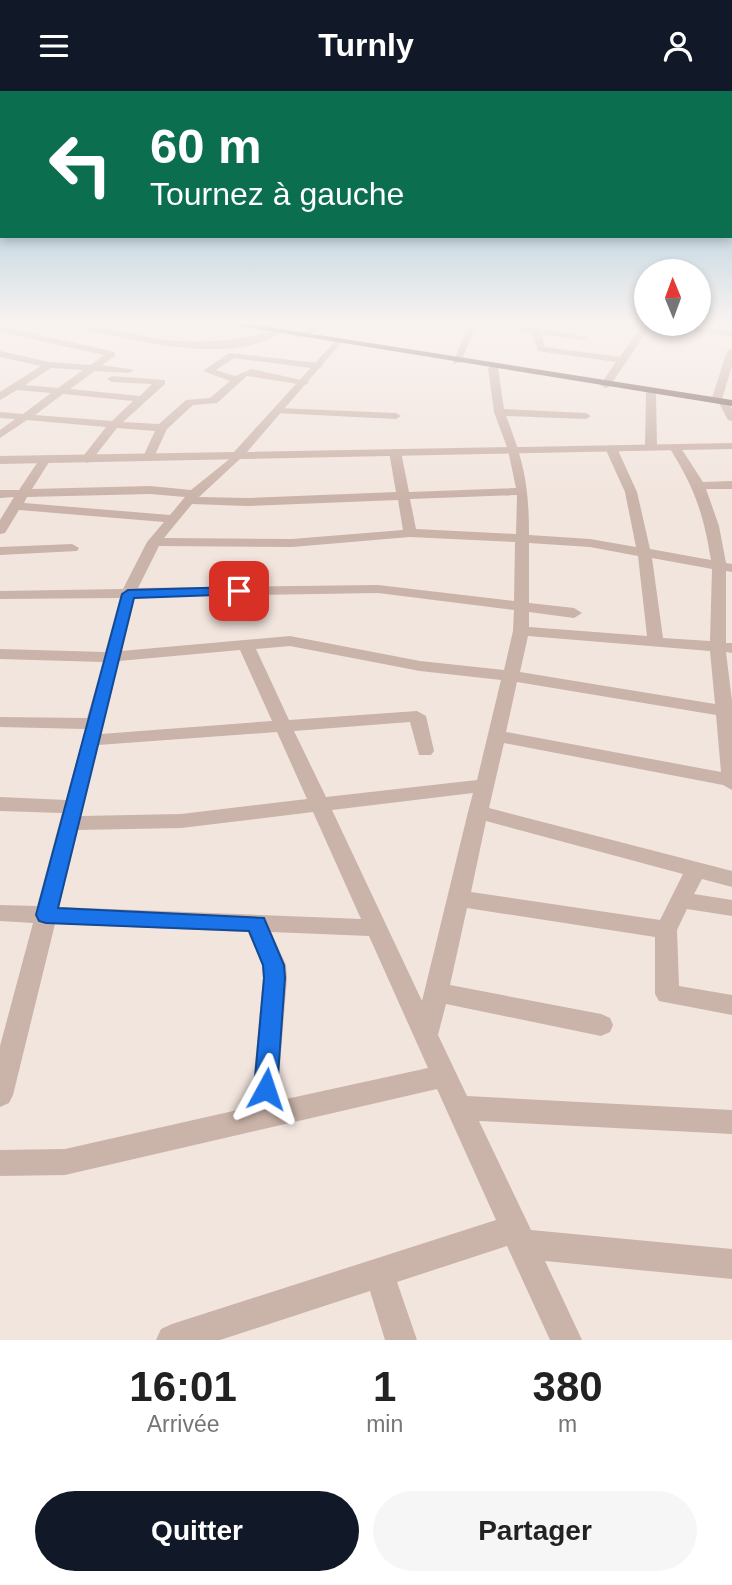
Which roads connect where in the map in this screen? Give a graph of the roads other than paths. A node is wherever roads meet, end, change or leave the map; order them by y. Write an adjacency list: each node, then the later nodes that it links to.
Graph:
1 (25, 381): 12 (street)
2 (75, 381): 13 (street)
3 (137, 381): 16 (street)
4 (236, 381): 26 (street)
5 (300, 381): 10 (street)
6 (494, 381): 19 (street)
7 (580, 381): 11 (main road)
8 (608, 381): 11 (street)
9 (727, 381): 17 (street)
10 (304, 382): 18 (street)
11 (605, 385): 14 (main road)
12 (16, 387): 13 (street); 15 (street)
13 (61, 391): 16 (street); 22 (street)
14 (651, 392): 17 (main road); 29 (street)
15 (0, 397)
16 (142, 399): 25 (street)
17 (724, 402): 24 (street)
18 (278, 411): 23 (street); 34 (street)
19 (499, 412): 21 (street); 32 (street)
20 (0, 415): 22 (street)
21 (586, 416)
22 (24, 417): 25 (street); 27 (street)
23 (397, 417)
24 (732, 418)
25 (112, 426): 26 (street); 37 (street)
26 (162, 428): 35 (street)
27 (0, 435)
28 (732, 446): 30 (street)
29 (651, 447): 30 (street); 31 (street)
30 (676, 447): 40 (street)
31 (611, 448): 32 (street); 54 (street)
32 (514, 450): 33 (street); 41 (street)
33 (395, 452): 34 (street); 44 (street)
34 (237, 456): 35 (street); 45 (street)
35 (149, 457): 37 (street)
36 (45, 459): 37 (street); 38 (street); 43 (street)
37 (88, 459)
38 (0, 460)
39 (732, 485): 40 (street)
40 (699, 486): 55 (street)
41 (523, 491): 44 (street); 50 (street)
42 (0, 493): 43 (street)
43 (24, 493): 45 (street); 46 (street)
44 (400, 495): 45 (street); 49 (street)
45 (192, 497): 47 (street)
46 (16, 506): 47 (street); 48 (street)
47 (173, 519): 51 (street)
48 (0, 530)
49 (410, 533): 50 (street); 51 (street)
50 (523, 539): 54 (street); 58 (street)
51 (154, 543): 56 (street)
52 (72, 548): 53 (street)
53 (0, 551)
54 (641, 551): 55 (street); 61 (street)
55 (725, 566): 63 (street)
56 (128, 594): 57 (street); 58 (street); 65 (street)
57 (0, 595)
58 (523, 605): 59 (street); 60 (street)
59 (574, 613)
60 (521, 631): 61 (street); 66 (street)
61 (656, 643): 63 (street)
62 (246, 645): 65 (street); 66 (street); 69 (street)
63 (725, 648): 67 (street)
64 (0, 653): 65 (street)
65 (112, 657): 70 (street)
66 (512, 676): 67 (street); 71 (street)
67 (727, 718): 73 (street)
68 (0, 722): 70 (street)
69 (284, 727): 70 (street); 72 (street); 77 (street)
70 (93, 732): 79 (street)
71 (496, 736): 74 (street); 75 (street)
72 (425, 751)
73 (731, 759): 74 (street)
74 (732, 782)
75 (486, 785): 77 (street); 78 (street)
76 (0, 804): 79 (street)
77 (319, 805): 79 (street); 88 (street)
78 (478, 811): 80 (street); 82 (street)
79 (72, 815): 86 (street)
80 (695, 871): 81 (street); 83 (street)
81 (732, 879)
82 (458, 898): 89 (street); 90 (street)
83 (679, 900): 84 (street); 89 (street)
84 (732, 908)
85 (0, 913): 86 (street)
86 (46, 915): 87 (street); 94 (street)
87 (256, 923): 88 (street); 98 (street)
88 (376, 928): 93 (street)
89 (666, 930): 91 (street)
90 (437, 992): 92 (street); 93 (street)
91 (732, 1005)
92 (601, 1025)
93 (426, 1036): 95 (street)
94 (5, 1053): 96 (street)
95 (444, 1076): 97 (street); 98 (street)
96 (0, 1095)
97 (458, 1108): 99 (street); 101 (street)
98 (263, 1117): 100 (street)
99 (732, 1122)
100 (0, 1163)
101 (518, 1237): 102 (street); 103 (street); 106 (street)
102 (732, 1264)
103 (379, 1273): 104 (street); 105 (street)
104 (172, 1340)
105 (401, 1340)
106 (566, 1340)

